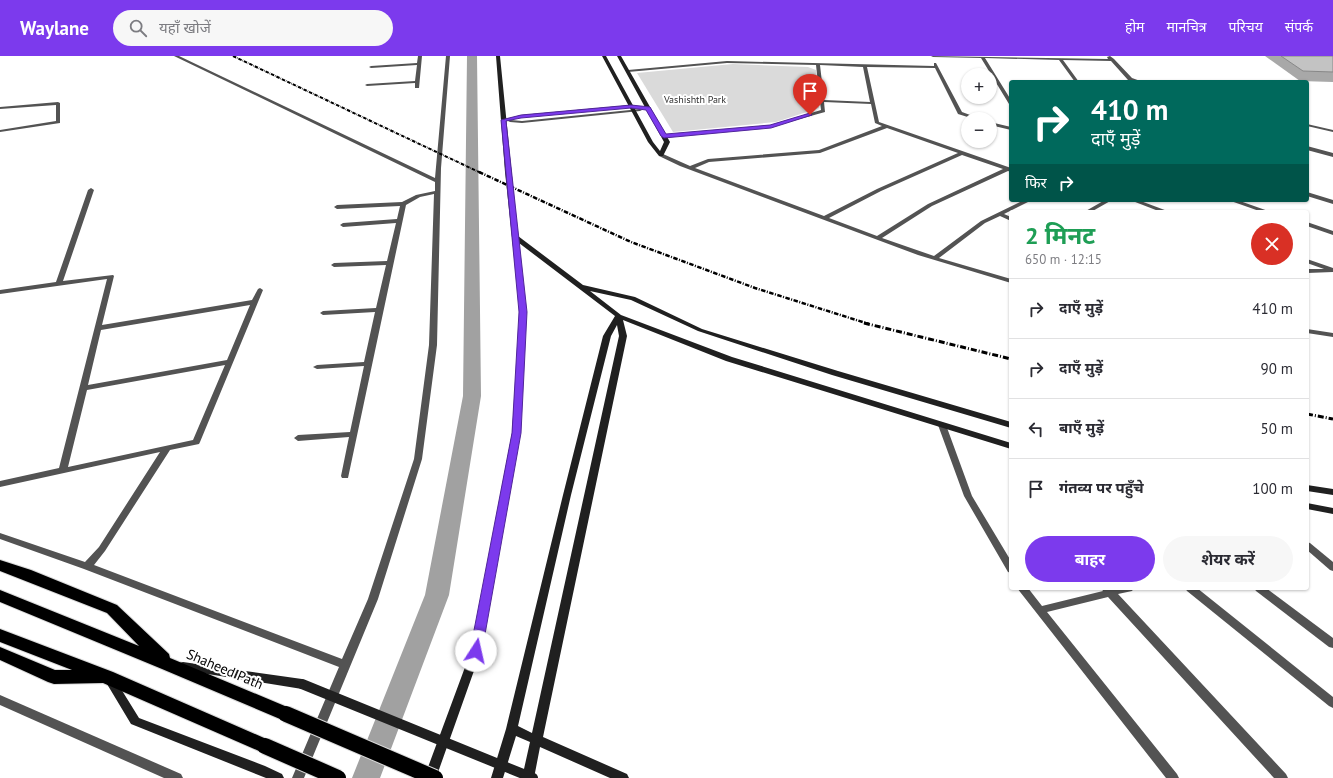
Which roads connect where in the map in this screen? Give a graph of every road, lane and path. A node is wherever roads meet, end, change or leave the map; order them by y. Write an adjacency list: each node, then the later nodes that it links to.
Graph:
1 (176, 56): 46 (street)
2 (420, 56): 14 (street)
3 (448, 56): 46 (street)
4 (498, 56): 31 (street)
5 (604, 56): 26 (street)
6 (619, 56): 19 (street)
7 (726, 56): 13 (street)
8 (932, 56): 10 (street); 18 (street)
9 (1109, 56): 12 (street)
10 (982, 57): 11 (street); 24 (street)
11 (1060, 59): 12 (street); 20 (street)
12 (1113, 60): 21 (street)
13 (727, 62): 15 (street); 19 (street)
14 (419, 64): 17 (street); 22 (street)
15 (818, 64): 16 (street); 23 (street)
16 (865, 65): 18 (street); 25 (street)
17 (371, 67)
18 (936, 67): 30 (street)
19 (628, 71): 28 (street)
20 (1076, 80)
21 (1134, 80)
22 (367, 85)
23 (822, 101): 25 (street); 38 (street)
24 (1009, 101)
25 (873, 103): 34 (street)
26 (631, 106): 28 (street); 29 (street); 31 (street)
27 (0, 108): 36 (street)
28 (648, 108): 29 (street); 38 (street)
29 (634, 112): 31 (street); 41 (street)
30 (961, 113)
31 (504, 120): 67 (street)
32 (997, 125): 35 (street)
33 (1309, 125): 37 (street)
34 (885, 127): 40 (street); 43 (street)
35 (1009, 128)
36 (0, 131)
37 (1333, 131)
38 (664, 136): 41 (street)
39 (1309, 149): 42 (street)
40 (962, 153): 44 (street); 61 (street)
41 (661, 155): 43 (street)
42 (1333, 155)
43 (690, 168): 61 (street)
44 (1009, 169)
45 (1009, 169): 68 (street)
46 (437, 181): 48 (street)
47 (91, 190): 76 (street)
48 (437, 192): 55 (street); 120 (street)
49 (1309, 195): 54 (street)
50 (1025, 202): 60 (street)
51 (1105, 202): 57 (street)
52 (1139, 202): 58 (street)
53 (1237, 202): 59 (street)
54 (1333, 202)
55 (403, 204): 56 (street); 63 (street)
56 (337, 207)
57 (1091, 210)
58 (1161, 210)
59 (1262, 210)
60 (999, 214): 62 (street); 69 (street)
61 (825, 218): 68 (street)
62 (1009, 218)
63 (399, 220): 64 (street); 71 (street)
64 (343, 225)
65 (1309, 225): 66 (street)
66 (1333, 233)
67 (515, 237): 77 (street); 130 (street)
68 (877, 238): 69 (street)
69 (934, 258): 75 (street)
70 (1309, 261): 73 (street)
71 (390, 263): 72 (street); 81 (street)
72 (334, 265)
73 (1333, 270): 74 (street)
74 (1309, 271)
75 (1009, 280)
76 (59, 283): 79 (street); 84 (street)
77 (580, 286): 83 (street); 91 (street)
78 (260, 290): 80 (street)
79 (0, 292)
80 (255, 302): 84 (street); 87 (street)
81 (379, 310): 82 (street); 88 (street)
82 (323, 313)
83 (619, 316): 92 (street); 124 (street); 125 (street)
84 (98, 328): 90 (street)
85 (1309, 332): 86 (street)
86 (1333, 335)
87 (230, 362): 90 (street); 96 (street)
88 (368, 364): 89 (street); 93 (street)
89 (317, 367)
90 (83, 388): 97 (street)
91 (1009, 424)
92 (942, 425): 95 (street); 108 (street)
93 (354, 434): 94 (street); 98 (street)
94 (298, 438)
95 (1009, 445)
96 (167, 448): 97 (street); 107 (street)
97 (63, 471): 99 (street)
98 (345, 476)
99 (0, 484)
100 (1309, 488): 101 (street)
101 (1333, 492)
102 (1309, 506): 103 (street)
103 (1333, 511)
104 (0, 536): 107 (street)
105 (1309, 547): 109 (street)
106 (0, 565): 119 (highway)
107 (87, 566): 120 (street)
108 (1009, 567)
109 (1333, 567)
110 (1024, 590): 115 (street)
111 (1108, 590): 115 (street); 137 (street)
112 (1192, 590): 123 (street)
113 (1262, 590): 117 (street)
114 (0, 596): 119 (highway, Shaheed Path)
115 (1040, 610): 136 (street)
116 (0, 635): 121 (highway)
117 (1333, 644)
118 (0, 654): 121 (highway)
119 (168, 664): 131 (highway, Shaheed Path, bridge); 134 (street, bridge)
120 (345, 665): 128 (street)
121 (108, 677): 127 (street); 129 (highway, bridge)
122 (0, 700): 126 (street)
123 (1333, 703)
124 (512, 729): 125 (street); 132 (street)
125 (536, 740): 133 (street); 135 (street)
126 (177, 778)
127 (278, 778)
128 (298, 778)
129 (338, 778)
130 (430, 778)
131 (435, 778)
132 (497, 778)
133 (528, 778)
134 (533, 778)
135 (623, 778)
136 (1173, 778)
137 (1282, 778)

